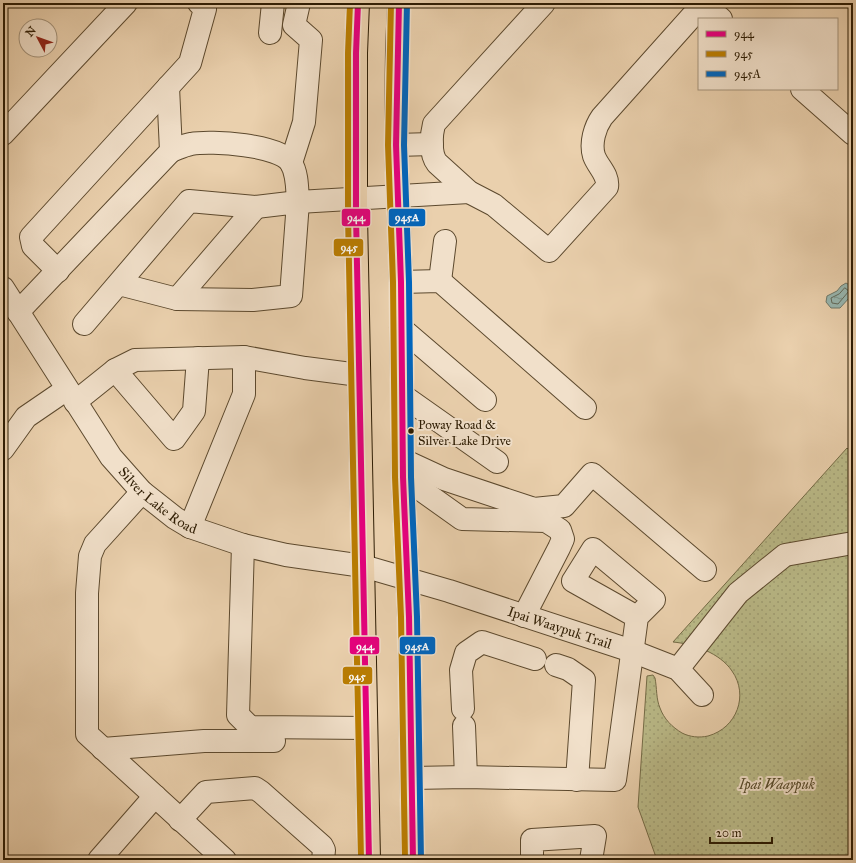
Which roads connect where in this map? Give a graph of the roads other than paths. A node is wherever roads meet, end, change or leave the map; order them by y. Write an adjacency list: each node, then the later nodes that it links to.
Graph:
1 (126, 3): 13 (street)
2 (273, 3): 10 (street)
3 (299, 3): 18 (street)
4 (358, 3): 21 (main road)
5 (399, 3): 16 (main road)
6 (544, 3): 15 (street)
7 (703, 3): 9 (street); 19 (street)
8 (204, 5): 11 (street)
9 (720, 18)
10 (270, 34)
11 (168, 87): 17 (street); 25 (street)
12 (803, 90): 14 (street)
13 (3, 134)
14 (853, 134)
15 (432, 144): 16 (street); 19 (street)
16 (396, 145): 20 (main road)
17 (171, 151): 18 (street); 25 (street)
18 (291, 162): 22 (street)
19 (469, 192): 20 (street)
20 (397, 196): 21 (street); 27 (main road)
21 (356, 198): 22 (street); 37 (main road)
22 (298, 202): 23 (street); 30 (street)
23 (256, 207): 28 (street); 30 (street)
24 (445, 241): 26 (street)
25 (58, 271): 31 (street)
26 (440, 281): 27 (street); 41 (street)
27 (401, 282): 33 (main road)
28 (119, 284): 30 (street); 32 (street)
29 (3, 288): 31 (street, Silver Lake Road)
30 (177, 299)
31 (18, 312): 38 (street, Silver Lake Road)
32 (84, 324)
33 (401, 328): 39 (main road); 40 (street)
34 (244, 357): 35 (street); 37 (street); 46 (street)
35 (198, 358): 36 (street); 36 (street)
36 (115, 370): 38 (street)
37 (359, 375): 49 (main road)
38 (71, 395): 42 (street); 45 (street, Silver Lake Road)
39 (402, 396): 43 (street); 44 (main road)
40 (485, 400)
41 (585, 408)
42 (3, 449)
43 (497, 462)
44 (403, 469): 50 (street); 51 (main road); 52 (street)
45 (142, 492): 46 (street, Silver Lake Road); 60 (street)
46 (190, 527): 48 (street, Silver Lake Road)
47 (853, 543): 57 (street)
48 (243, 545): 49 (street, Silver Lake Road); 59 (street)
49 (363, 566): 51 (street, Silver Lake Road); 59 (main road)
50 (705, 570)
51 (407, 580): 52 (street, Ipai Waaypuk Trail); 62 (main road)
52 (524, 616): 54 (street, Ipai Waaypuk Trail)
53 (637, 617): 54 (street)
54 (632, 651): 57 (street, Ipai Waaypuk Trail); 63 (street)
55 (535, 659): 61 (street)
56 (556, 665): 63 (street)
57 (678, 668): 58 (street, Ipai Waaypuk Trail)
58 (702, 695)
59 (366, 734): 60 (street); 69 (main road)
60 (103, 749): 64 (street)
61 (466, 777): 62 (street); 63 (street)
62 (412, 778): 70 (main road)
63 (577, 780)
64 (155, 796): 65 (street); 66 (street)
65 (180, 820): 67 (street); 68 (street)
66 (99, 860)
67 (225, 860)
68 (323, 860)
69 (369, 860)
70 (413, 860)
71 (532, 860): 72 (street)
72 (591, 860)

